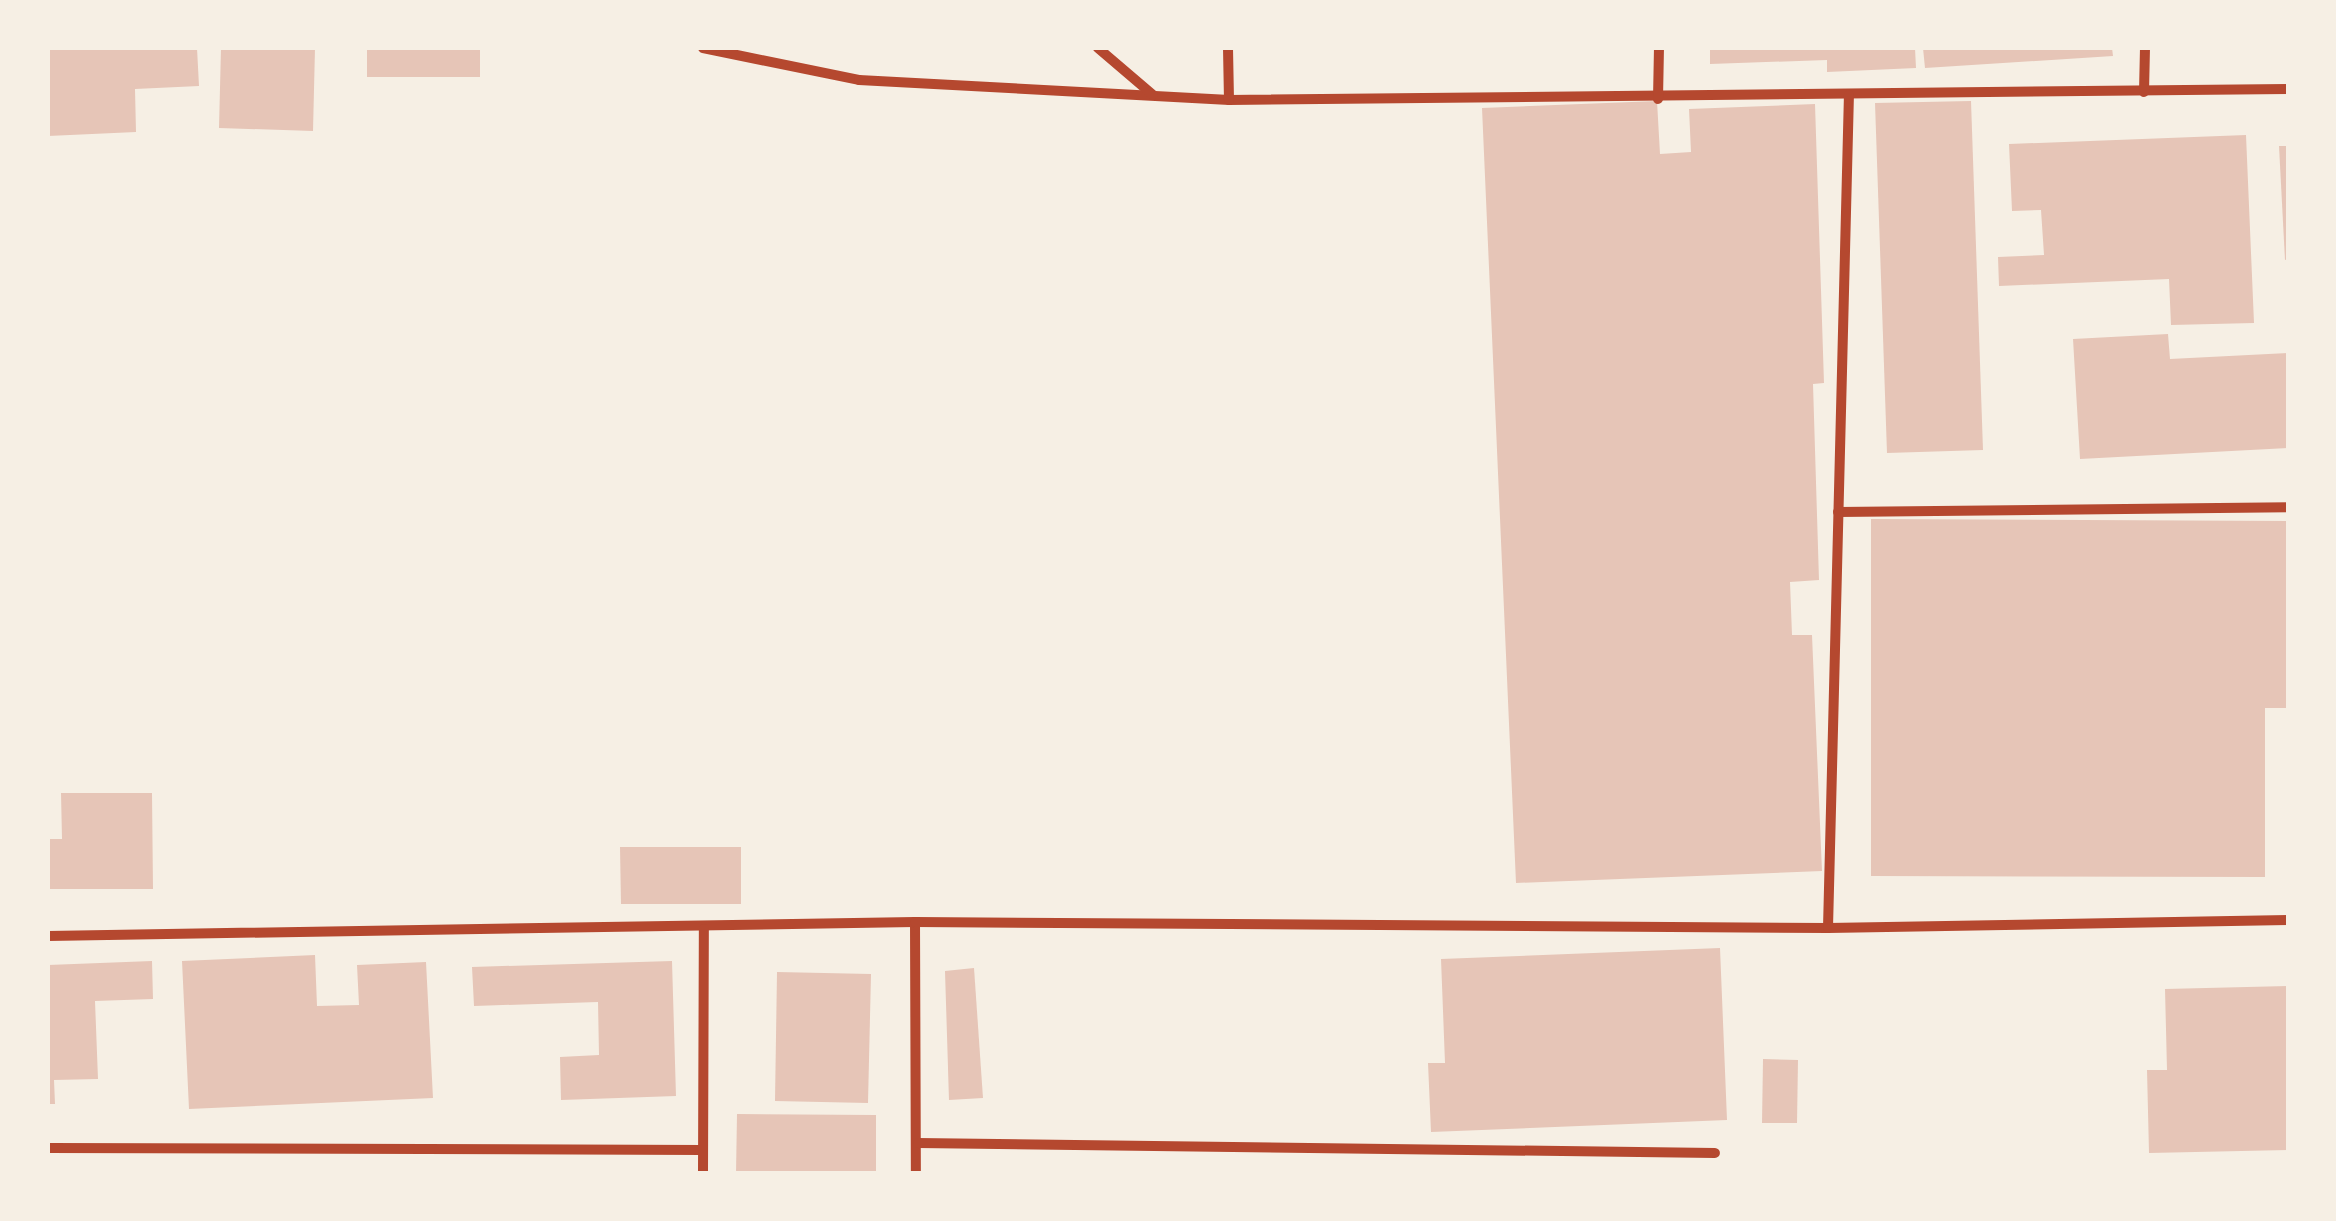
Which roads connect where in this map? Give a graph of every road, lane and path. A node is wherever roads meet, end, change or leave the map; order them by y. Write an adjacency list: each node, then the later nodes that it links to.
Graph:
1 (703, 48): 8 (street)
2 (1098, 48): 8 (street)
3 (1228, 48): 11 (street)
4 (1659, 48): 10 (street)
5 (2145, 48): 7 (street)
6 (2288, 90): 7 (street)
7 (2144, 92): 9 (street)
8 (1154, 95): 11 (street)
9 (1848, 95): 10 (street); 13 (street)
10 (1658, 99): 11 (street)
11 (1229, 100)
12 (2288, 507): 13 (street)
13 (1838, 512): 16 (street)
14 (2288, 920): 16 (street)
15 (915, 922): 16 (street); 17 (street); 19 (street)
16 (1828, 928)
17 (704, 929): 18 (street); 21 (street)
18 (48, 936)
19 (918, 1143): 22 (street); 24 (street)
20 (48, 1148): 21 (street)
21 (703, 1150): 23 (street)
22 (1715, 1153)
23 (703, 1174)
24 (916, 1174)

